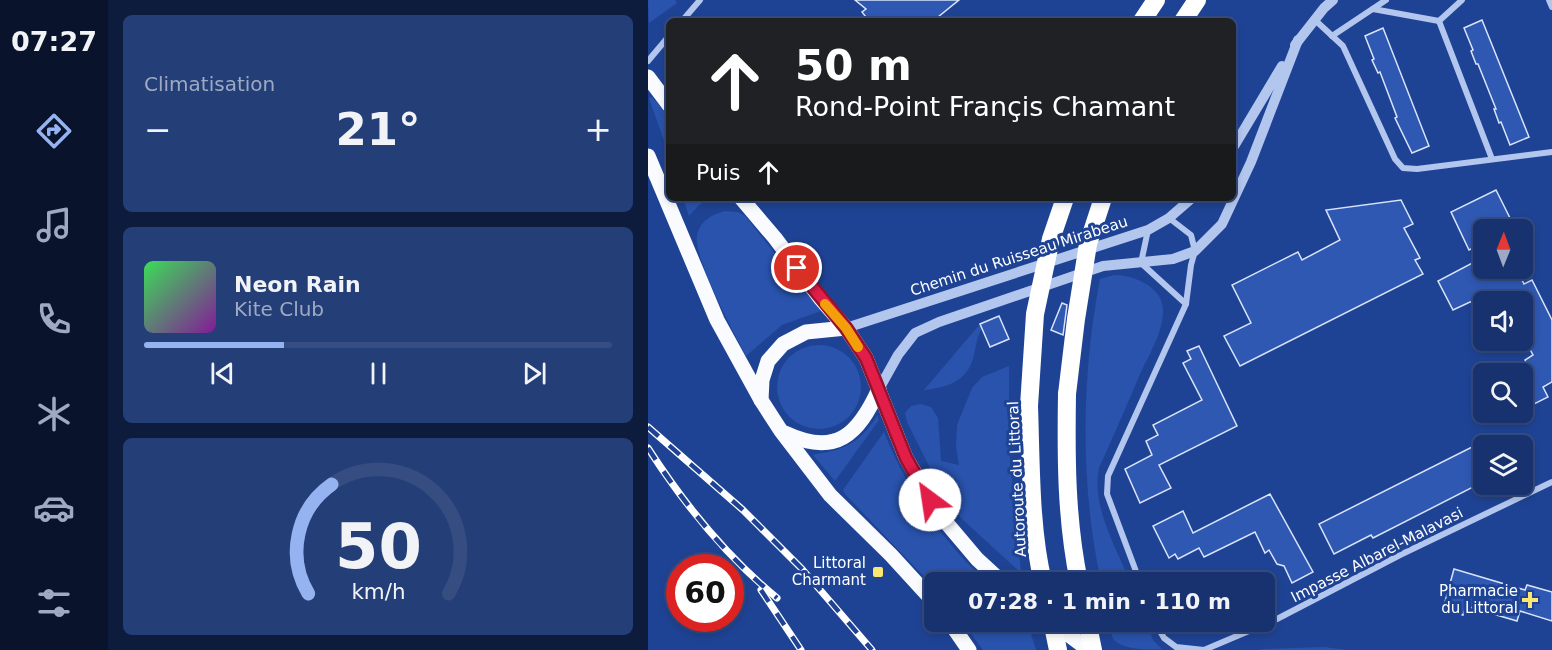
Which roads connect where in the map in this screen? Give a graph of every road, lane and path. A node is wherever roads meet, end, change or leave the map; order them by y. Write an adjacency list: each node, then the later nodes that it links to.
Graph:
1 (700, 0): 10 (street)
2 (1156, 0): 11 (highway)
3 (1197, 0): 12 (highway)
4 (1333, 0): 13 (street)
5 (1386, 0): 9 (street)
6 (1462, 0): 14 (street)
7 (1549, 0): 8 (street)
8 (1552, 7)
9 (1373, 9): 14 (street); 15 (street)
10 (685, 18)
11 (1144, 18)
12 (1186, 18)
13 (1315, 20): 15 (street); 17 (street)
14 (1439, 21): 24 (street)
15 (1332, 36): 24 (street)
16 (666, 40): 18 (street)
17 (1298, 40): 21 (street); 25 (street)
18 (648, 61)
19 (648, 77): 20 (main road)
20 (666, 101)
21 (1236, 143)
22 (1552, 152): 24 (street)
23 (648, 156): 26 (main road)
24 (1492, 159)
25 (1236, 194)
26 (666, 199)
27 (667, 201): 40 (main road)
28 (743, 201): 38 (main road)
29 (1064, 201): 44 (highway, Autoroute du Littoral, bridge)
30 (1102, 201): 45 (highway, bridge)
31 (1189, 201): 33 (street, Chemin du Ruisseau Mirabeau)
32 (1233, 201): 35 (street)
33 (1169, 218): 34 (street, Chemin du Ruisseau Mirabeau); 35 (street)
34 (1148, 230): 36 (street); 38 (street, Chemin du Ruisseau Mirabeau)
35 (1195, 250): 36 (street); 37 (street)
36 (1141, 263): 37 (street); 39 (street)
37 (1186, 304): 46 (street)
38 (846, 328): 39 (main road); 40 (main road)
39 (879, 389): 41 (main road); 43 (main road)
40 (761, 400): 41 (main road)
41 (781, 431): 47 (main road)
42 (1552, 482): 48 (street, Impasse Albarel-Malavasi)
43 (991, 572)
44 (1041, 572)
45 (1076, 572)
46 (1136, 572)
47 (924, 591)
48 (1275, 620)
49 (957, 632): 55 (main road)
50 (1054, 632): 56 (highway, bridge)
51 (1066, 632): 57 (main road)
52 (1089, 632): 57 (highway)
53 (1160, 632): 54 (street, Impasse Albarel-Malavasi)
54 (1246, 632)
55 (969, 650)
56 (1058, 650)
57 (1091, 650)

